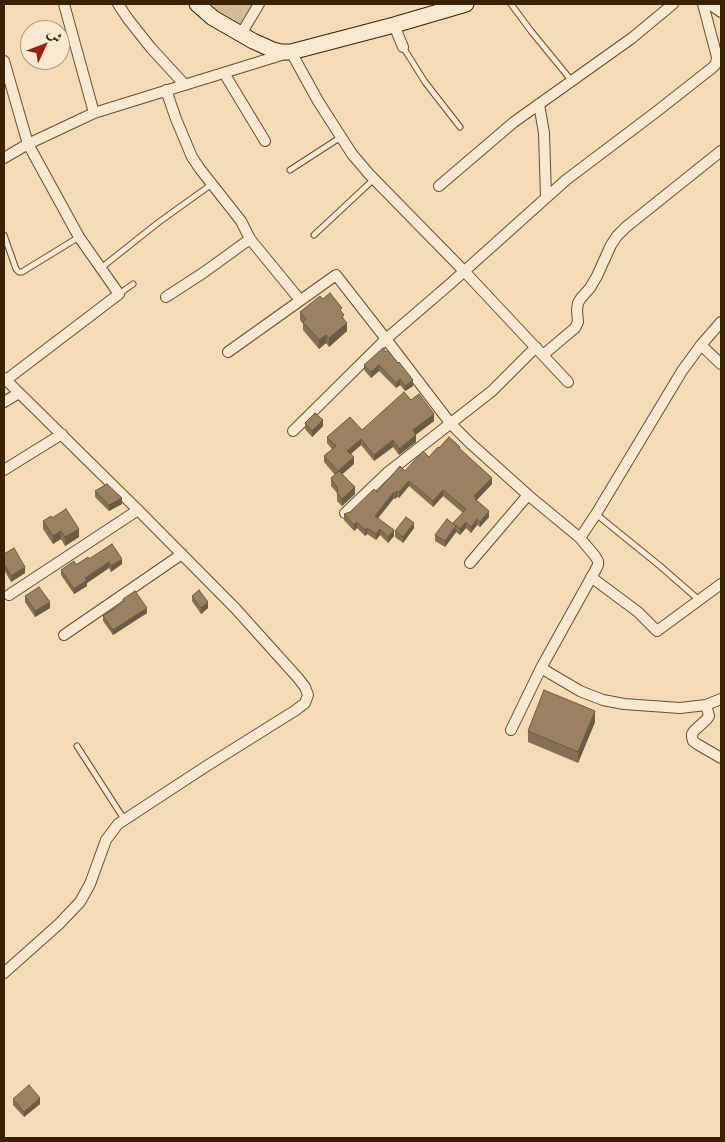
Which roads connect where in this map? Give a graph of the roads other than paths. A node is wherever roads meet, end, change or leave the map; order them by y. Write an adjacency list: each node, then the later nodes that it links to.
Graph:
1 (64, 4): 21 (street)
2 (118, 4): 18 (street)
3 (258, 4): 12 (street)
4 (466, 4): 11 (street)
5 (511, 4): 17 (lane)
6 (673, 4): 17 (street)
7 (703, 4): 32 (street)
8 (708, 4): 10 (street)
9 (203, 6): 12 (street)
10 (721, 12)
11 (394, 26): 13 (street); 14 (street)
12 (241, 34): 14 (street)
13 (404, 46): 22 (lane)
14 (290, 52): 16 (street); 23 (street)
15 (4, 61): 25 (street)
16 (224, 73): 18 (street); 24 (street)
17 (572, 80): 20 (street)
18 (185, 85): 19 (street)
19 (166, 90): 21 (street); 30 (street)
20 (539, 104): 31 (street); 32 (street)
21 (94, 113): 25 (street)
22 (460, 127)
23 (341, 137): 28 (lane); 29 (street)
24 (265, 142)
25 (28, 144): 27 (street); 35 (street)
26 (721, 150): 48 (street)
27 (4, 158)
28 (290, 170)
29 (374, 179): 34 (lane); 38 (street)
30 (212, 184): 36 (street); 37 (lane)
31 (439, 186)
32 (546, 197): 38 (street)
33 (4, 235): 35 (lane)
34 (314, 235)
35 (79, 238): 37 (street)
36 (250, 239): 41 (street); 42 (street)
37 (100, 268): 40 (street)
38 (464, 271): 44 (street); 46 (street)
39 (133, 284): 40 (lane)
40 (119, 294): 50 (street)
41 (166, 297)
42 (300, 300): 44 (street); 47 (street)
43 (721, 322): 45 (street)
44 (386, 339): 54 (street); 55 (street)
45 (701, 345): 49 (street); 61 (street)
46 (536, 347): 48 (street); 54 (street)
47 (228, 352)
48 (543, 355): 51 (street)
49 (721, 364)
50 (5, 379): 52 (street)
51 (568, 382)
52 (19, 393): 53 (street); 56 (street)
53 (4, 402)
54 (451, 424): 58 (street); 60 (street)
55 (294, 431)
56 (62, 434): 57 (street); 59 (street)
57 (4, 470)
58 (528, 495): 62 (street); 64 (street)
59 (138, 510): 63 (street); 67 (street)
60 (345, 513)
61 (596, 514): 62 (street); 68 (lane)
62 (580, 538): 65 (street)
63 (182, 554): 69 (street); 76 (street)
64 (470, 563)
65 (591, 577): 68 (street); 70 (street)
66 (721, 584): 68 (street)
67 (9, 595)
68 (699, 600)
69 (64, 635)
70 (541, 668): 72 (street); 73 (street)
71 (721, 699): 72 (street)
72 (706, 705): 75 (street)
73 (511, 730)
74 (77, 746): 76 (lane)
75 (721, 758)
76 (124, 820): 77 (street)
77 (4, 973)

